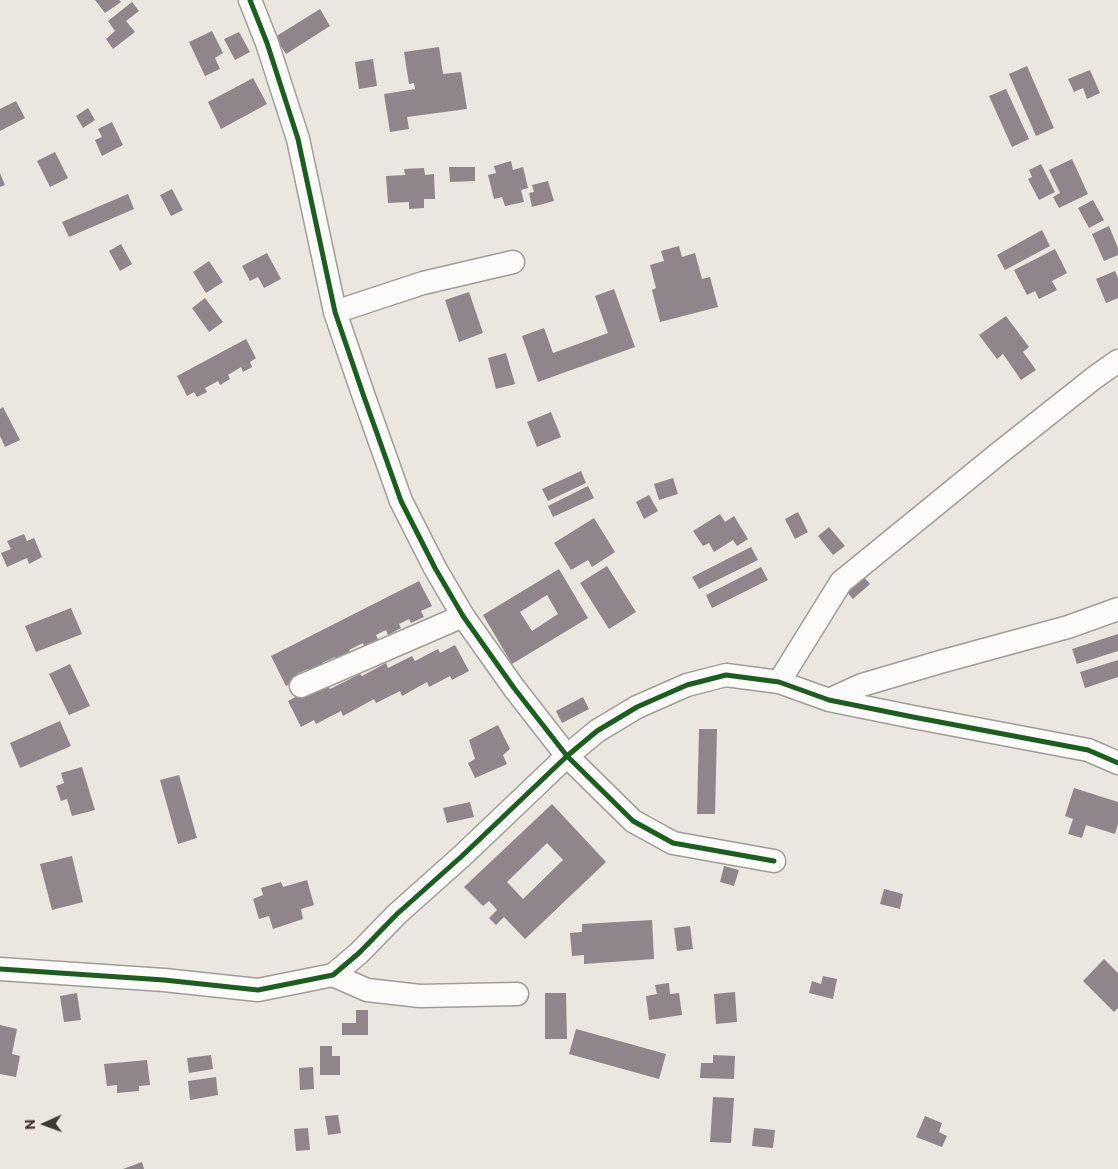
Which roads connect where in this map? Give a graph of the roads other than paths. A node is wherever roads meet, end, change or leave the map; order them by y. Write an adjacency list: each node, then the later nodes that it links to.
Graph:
1 (250, 0): 3 (street)
2 (513, 262): 3 (street)
3 (335, 312): 6 (street)
4 (1118, 361): 7 (street)
5 (1118, 609): 9 (street)
6 (463, 616): 8 (street); 10 (street)
7 (779, 682): 9 (street); 10 (street)
8 (301, 686)
9 (829, 700): 11 (street)
10 (567, 756): 12 (street); 14 (street)
11 (1118, 763)
12 (774, 861)
13 (0, 969): 14 (street)
14 (333, 975): 15 (street)
15 (517, 994)

